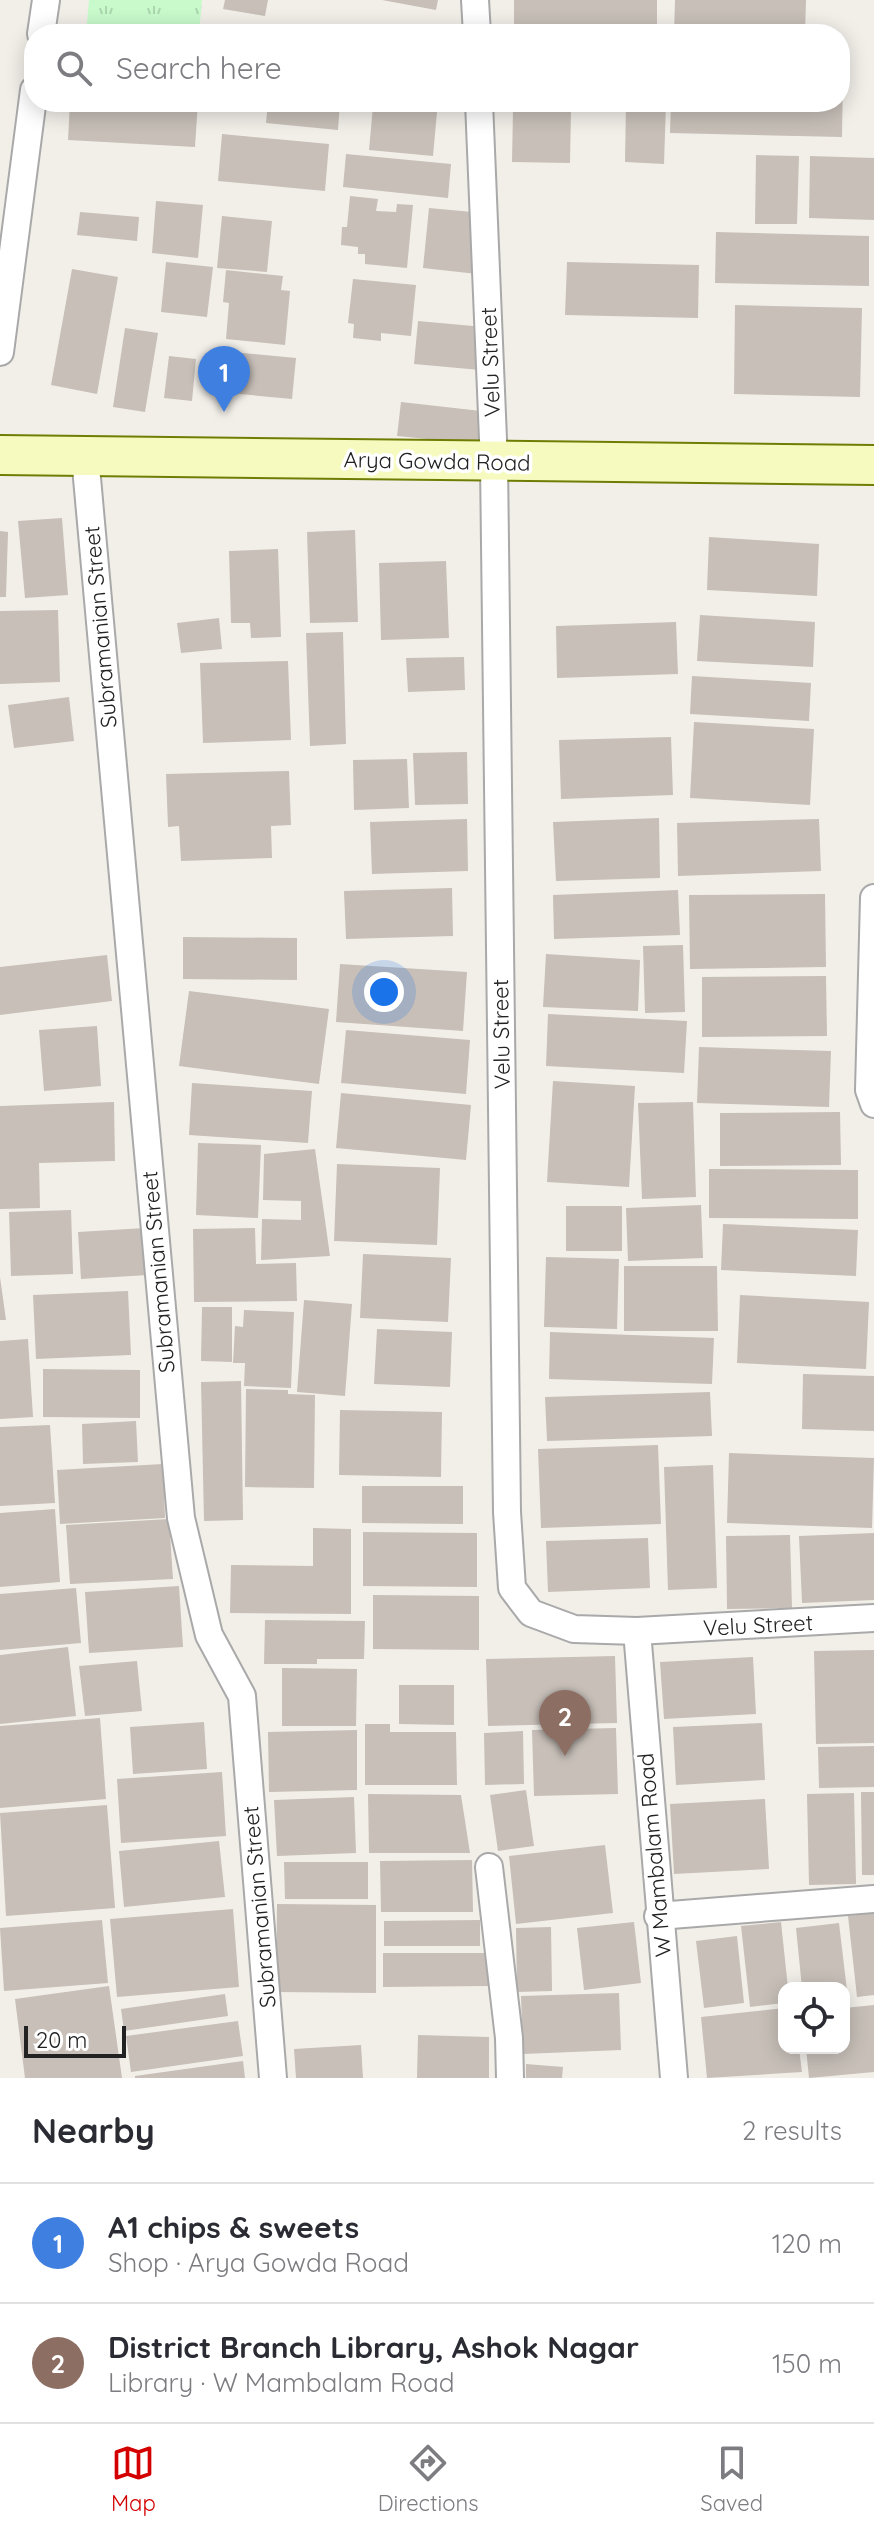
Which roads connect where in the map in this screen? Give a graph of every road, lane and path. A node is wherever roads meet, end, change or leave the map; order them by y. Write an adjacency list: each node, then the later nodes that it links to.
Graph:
1 (46, 0): 3 (street)
2 (475, 0): 4 (street)
3 (42, 24)
4 (476, 24)
5 (31, 112): 7 (street)
6 (479, 112): 10 (street, Velu Street)
7 (0, 352)
8 (0, 455): 9 (main road, Arya Gowda Road)
9 (85, 456): 10 (main road, Arya Gowda Road); 19 (street, Subramanian Street)
10 (494, 463): 11 (main road, Arya Gowda Road); 15 (street, Velu Street)
11 (874, 465)
12 (874, 898): 13 (street)
13 (874, 1104)
14 (874, 1618): 15 (street, Velu Street)
15 (637, 1631): 18 (street, W Mambalam Road)
16 (489, 1867): 20 (street)
17 (874, 1899): 18 (street)
18 (658, 1916): 21 (street, W Mambalam Road)
19 (273, 2078)
20 (510, 2078)
21 (674, 2078)

